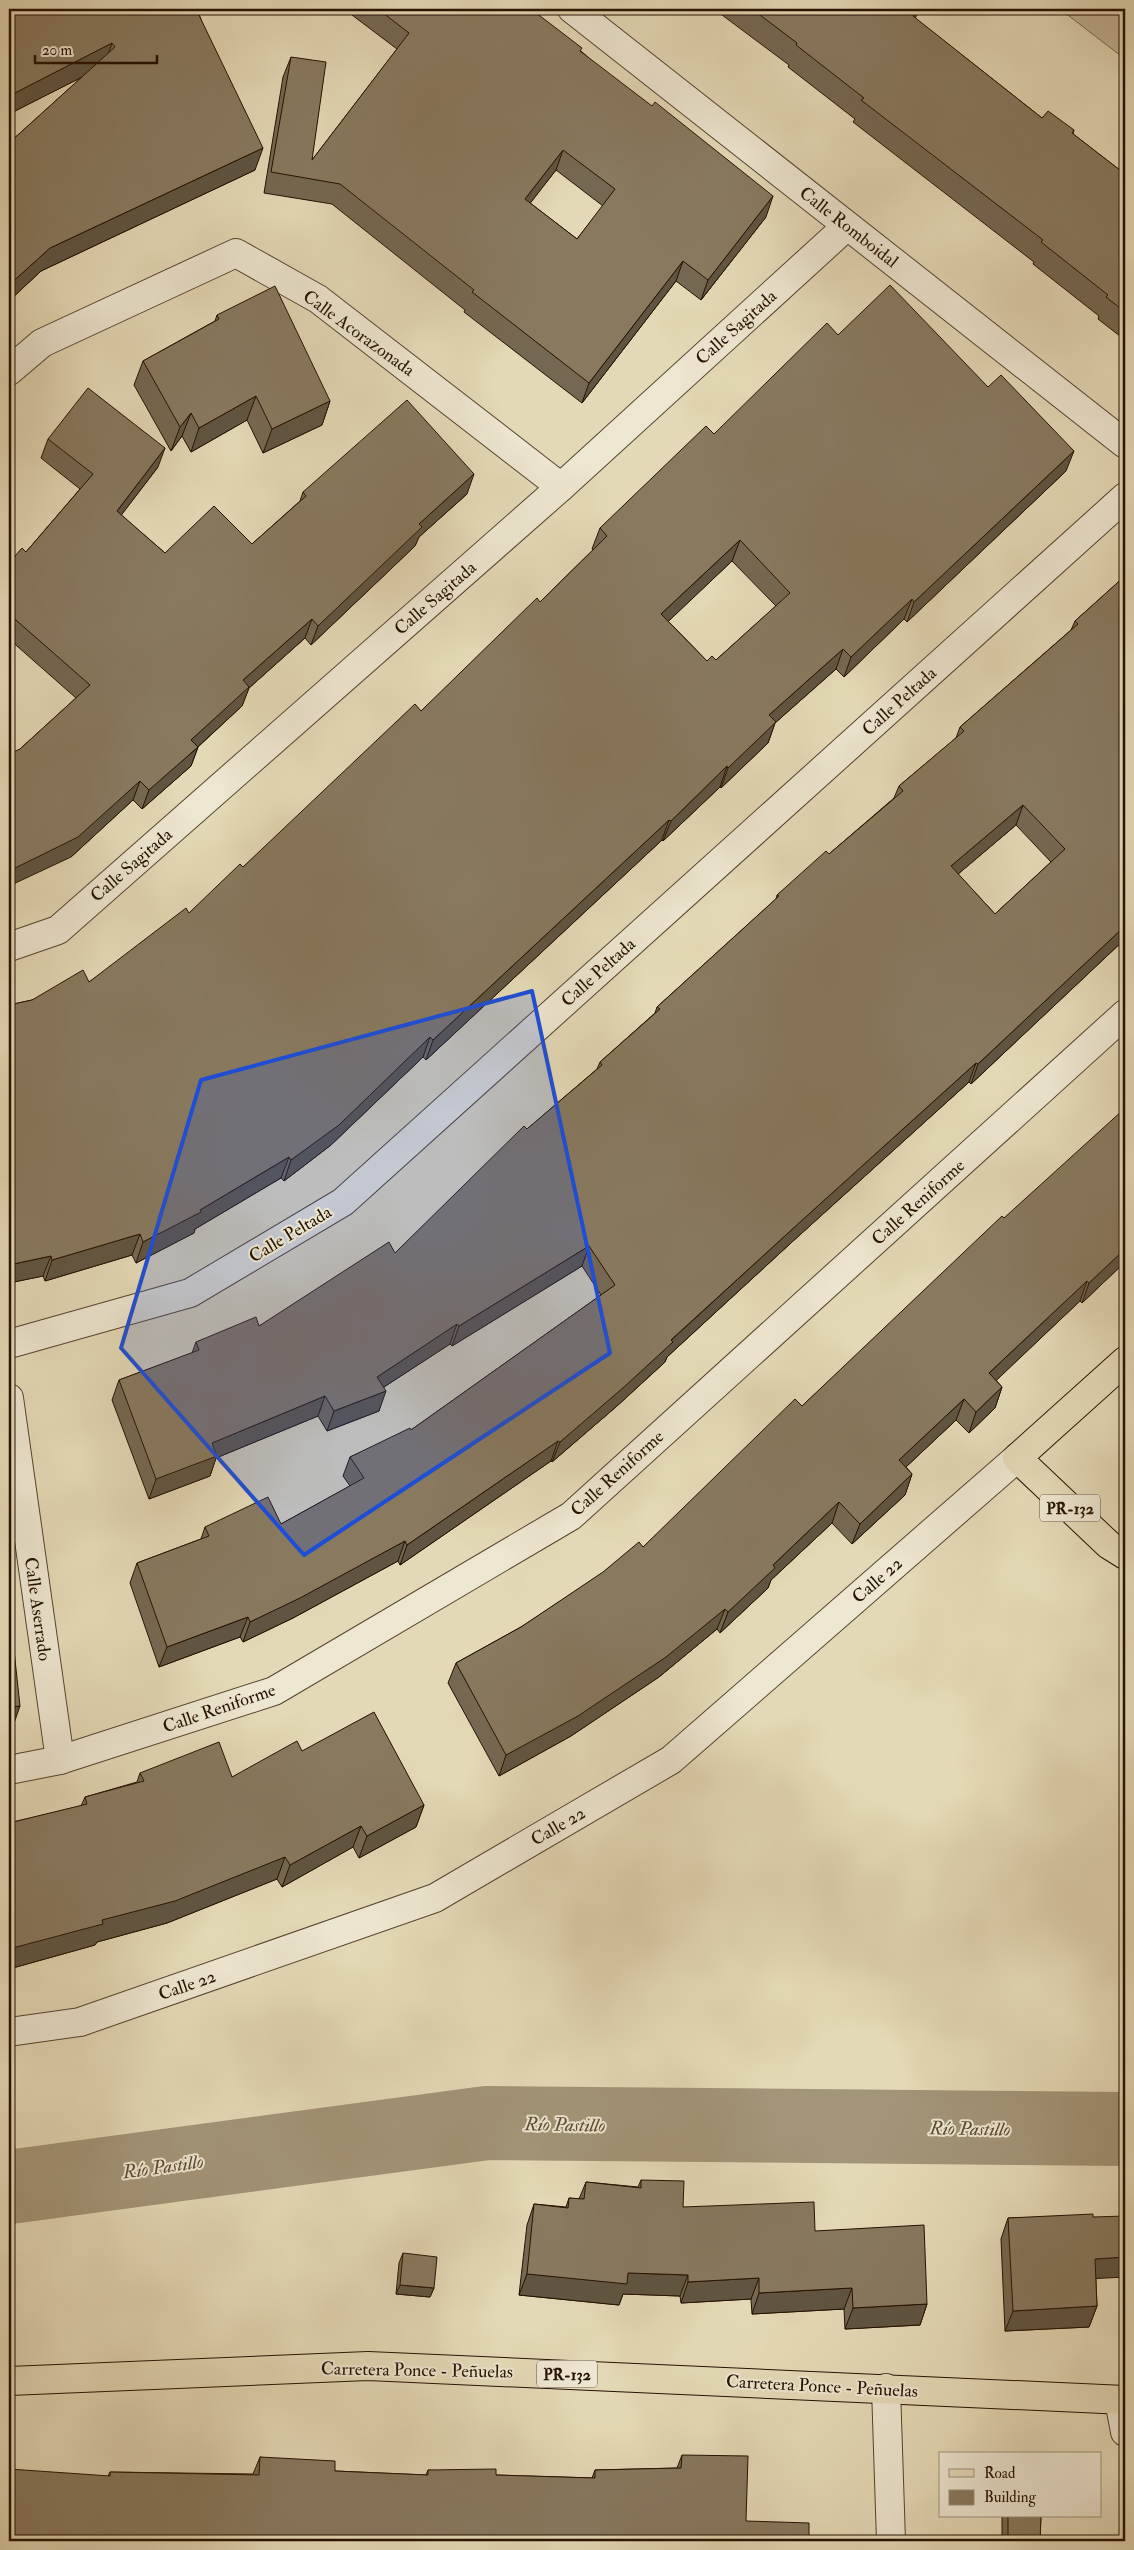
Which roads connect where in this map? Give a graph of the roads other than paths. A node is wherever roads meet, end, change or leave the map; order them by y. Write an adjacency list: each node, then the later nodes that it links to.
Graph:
1 (572, 9): 2 (street, Calle Romboidal)
2 (847, 226): 4 (street, Calle Romboidal); 5 (street, Calle Sagitada)
3 (9, 371): 5 (street, Calle Acorazonada)
4 (1125, 444)
5 (561, 487): 7 (street, Calle Sagitada)
6 (1125, 497): 9 (street, Calle Peltada)
7 (9, 947)
8 (1125, 1014): 14 (street, Calle Reniforme)
9 (9, 1344)
10 (1125, 1361): 12 (main road)
11 (9, 1398): 14 (street, Calle Aserrado)
12 (1017, 1458): 13 (main road, PR-132); 16 (street, Calle 22)
13 (1125, 1555)
14 (60, 1760): 15 (street, Calle Reniforme)
15 (9, 1770)
16 (9, 2032)
17 (9, 2381): 18 (main road, Carretera Ponce - Peñuelas / PR-132)
18 (886, 2388): 19 (main road, Carretera Ponce - Peñuelas / PR-132); 21 (street)
19 (1122, 2400): 20 (street)
20 (1125, 2432)
21 (891, 2541)

